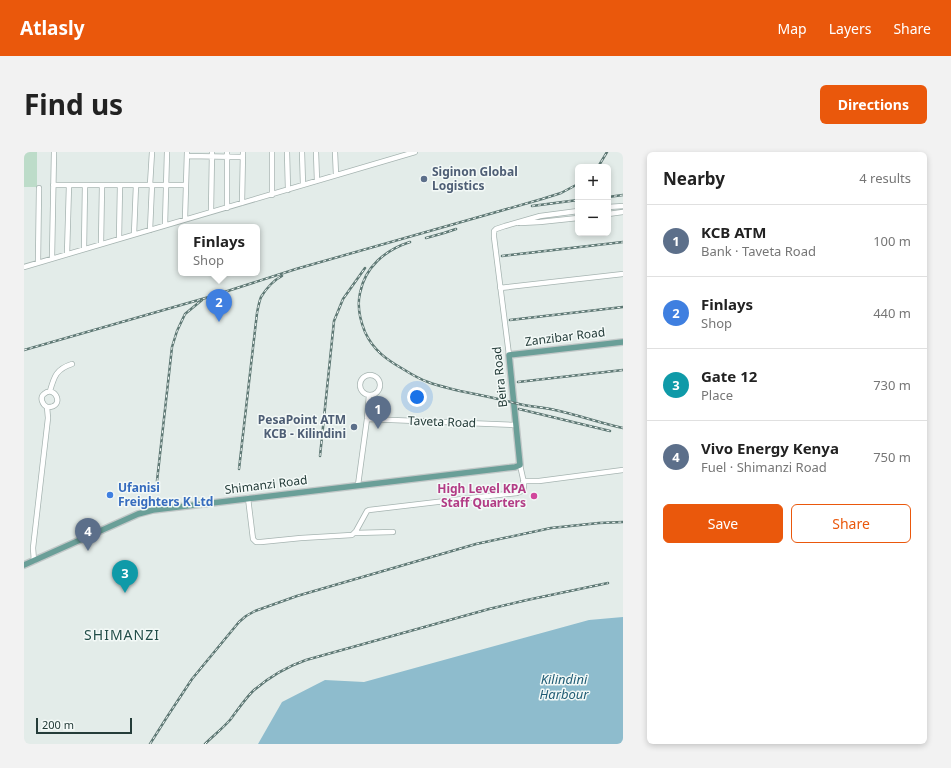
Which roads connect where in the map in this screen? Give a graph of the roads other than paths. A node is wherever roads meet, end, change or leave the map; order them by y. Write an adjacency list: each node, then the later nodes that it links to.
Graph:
1 (54, 152): 16 (street)
2 (152, 152): 22 (street)
3 (168, 152): 23 (street)
4 (272, 152): 28 (street)
5 (287, 152): 27 (street)
6 (302, 152): 25 (street)
7 (316, 152): 15 (street)
8 (335, 152): 14 (street)
9 (415, 152): 14 (street)
10 (187, 154): 11 (street); 24 (street)
11 (212, 154): 12 (street); 34 (street)
12 (228, 155): 13 (street); 31 (street)
13 (243, 155): 29 (street)
14 (336, 175): 15 (street)
15 (317, 181): 25 (street)
16 (53, 184): 17 (street); 47 (street)
17 (69, 185): 18 (street); 46 (street)
18 (85, 185): 19 (street); 45 (street)
19 (102, 185): 20 (street); 44 (street)
20 (120, 185): 21 (street); 43 (street)
21 (136, 185): 22 (street); 42 (street)
22 (151, 185): 23 (street); 41 (street)
23 (167, 185): 24 (street); 40 (street)
24 (186, 185): 38 (street)
25 (303, 185): 27 (street)
26 (39, 188): 48 (street)
27 (288, 190): 28 (street)
28 (272, 195): 29 (street)
29 (242, 203): 31 (street)
30 (623, 206): 32 (street)
31 (227, 208): 34 (street)
32 (611, 208)
33 (575, 211): 39 (street)
34 (211, 212): 38 (street)
35 (623, 212): 36 (street)
36 (611, 214)
37 (575, 218): 39 (street)
38 (185, 220): 40 (street)
39 (513, 224): 51 (street, Beira Road)
40 (166, 225): 41 (street)
41 (150, 230): 42 (street)
42 (134, 234): 43 (street)
43 (119, 239): 44 (street)
44 (100, 244): 45 (street)
45 (84, 249): 46 (street)
46 (67, 254): 47 (street)
47 (52, 258): 48 (street)
48 (38, 263): 49 (street)
49 (24, 267)
50 (623, 274): 51 (street)
51 (500, 288): 53 (street, Beira Road)
52 (623, 342): 53 (main road, Zanzibar Road)
53 (509, 355): 59 (main road, Beira Road)
54 (72, 364): 55 (street)
55 (50, 391): 57 (street); 57 (street)
56 (369, 395): 56 (street); 58 (street)
57 (47, 407): 67 (street)
58 (367, 419): 59 (street, Taveta Road); 63 (street)
59 (516, 425): 60 (main road, Beira Road)
60 (520, 464): 62 (street); 63 (main road, Shimanzi Road)
61 (623, 470): 62 (street)
62 (523, 481): 66 (street)
63 (358, 485): 64 (main road, Shimanzi Road)
64 (248, 498): 66 (street); 67 (main road, Shimanzi Road)
65 (393, 532): 66 (street)
66 (355, 533)
67 (34, 561): 68 (main road, Shimanzi Road)
68 (24, 565)

